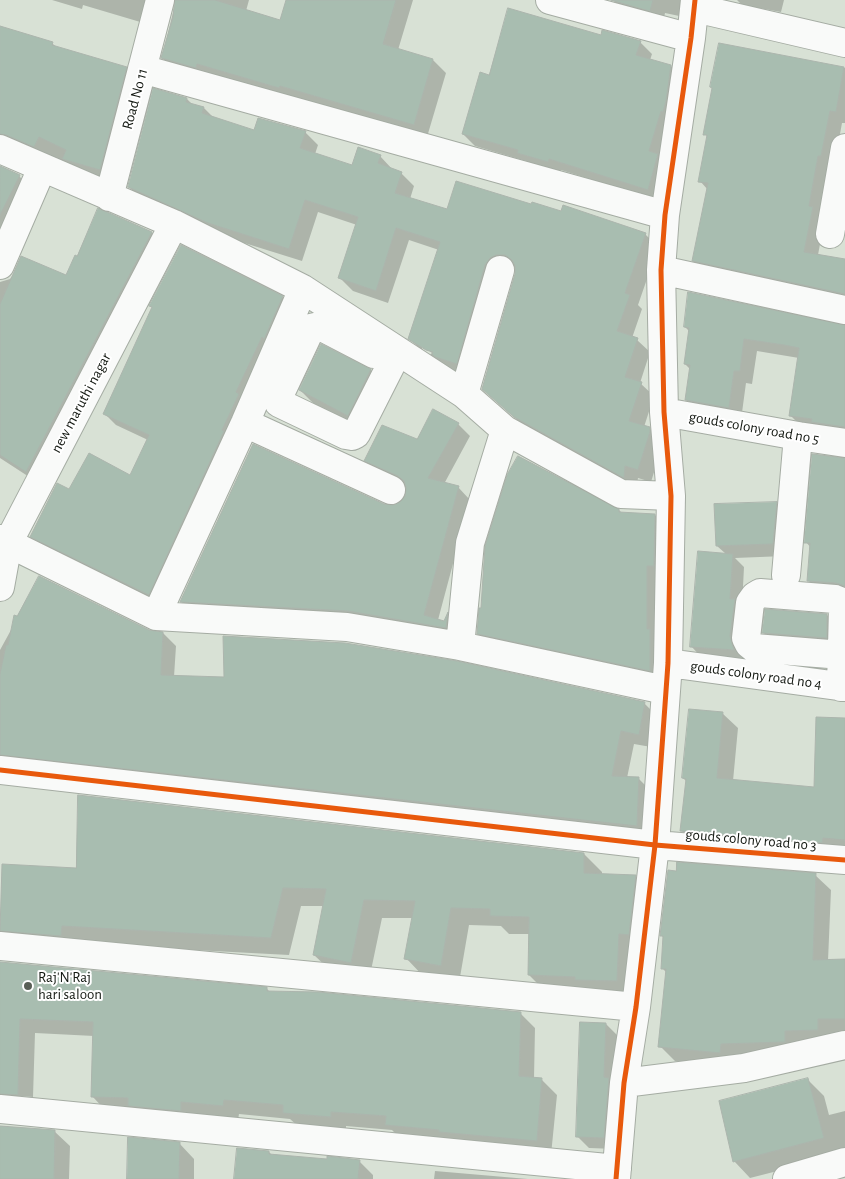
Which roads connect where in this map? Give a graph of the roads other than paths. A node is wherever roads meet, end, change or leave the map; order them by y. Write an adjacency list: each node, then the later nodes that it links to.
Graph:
1 (160, 0): 6 (street, Road No 11)
2 (550, 0): 4 (street)
3 (695, 4): 4 (street); 5 (street)
4 (691, 38): 11 (street)
5 (845, 43)
6 (142, 69): 10 (street, Road No 11); 11 (street)
7 (845, 148): 13 (street)
8 (0, 149): 9 (street)
9 (42, 168): 10 (street); 14 (street)
10 (109, 197): 12 (street)
11 (665, 216): 16 (street)
12 (174, 224): 17 (street); 29 (street, new maruthi nagar)
13 (830, 234)
14 (0, 265)
15 (500, 270): 21 (street)
16 (661, 270): 18 (street); 22 (street)
17 (303, 289): 19 (street); 20 (street)
18 (845, 310)
19 (294, 336): 20 (street); 20 (street); 23 (street)
20 (394, 357): 21 (street)
21 (464, 394): 24 (street)
22 (664, 412): 25 (street, gouds colony road no 5); 28 (street)
23 (245, 422): 27 (street); 32 (street)
24 (506, 430): 28 (street); 33 (street)
25 (798, 436): 26 (street, gouds colony road no 5); 30 (street)
26 (845, 443)
27 (391, 490)
28 (671, 496): 36 (street)
29 (4, 541): 31 (street, new maruthi nagar); 32 (street)
30 (786, 576)
31 (0, 586)
32 (156, 616): 33 (street)
33 (460, 646): 39 (street)
34 (792, 651): 35 (street); 35 (street); 37 (street)
35 (842, 654): 38 (street)
36 (668, 663): 37 (street, gouds colony road no 4); 39 (street)
37 (788, 680): 38 (street, gouds colony road no 4)
38 (843, 687)
39 (665, 690): 41 (street)
40 (0, 770): 41 (street, gouds colony road no 3)
41 (655, 845): 42 (street, gouds colony road no 3); 44 (street)
42 (845, 860)
43 (0, 946): 44 (street)
44 (636, 1007): 46 (street)
45 (845, 1045): 46 (street)
46 (624, 1083): 49 (street)
47 (0, 1109): 49 (street)
48 (845, 1162): 50 (street)
49 (617, 1174)
50 (787, 1179)

